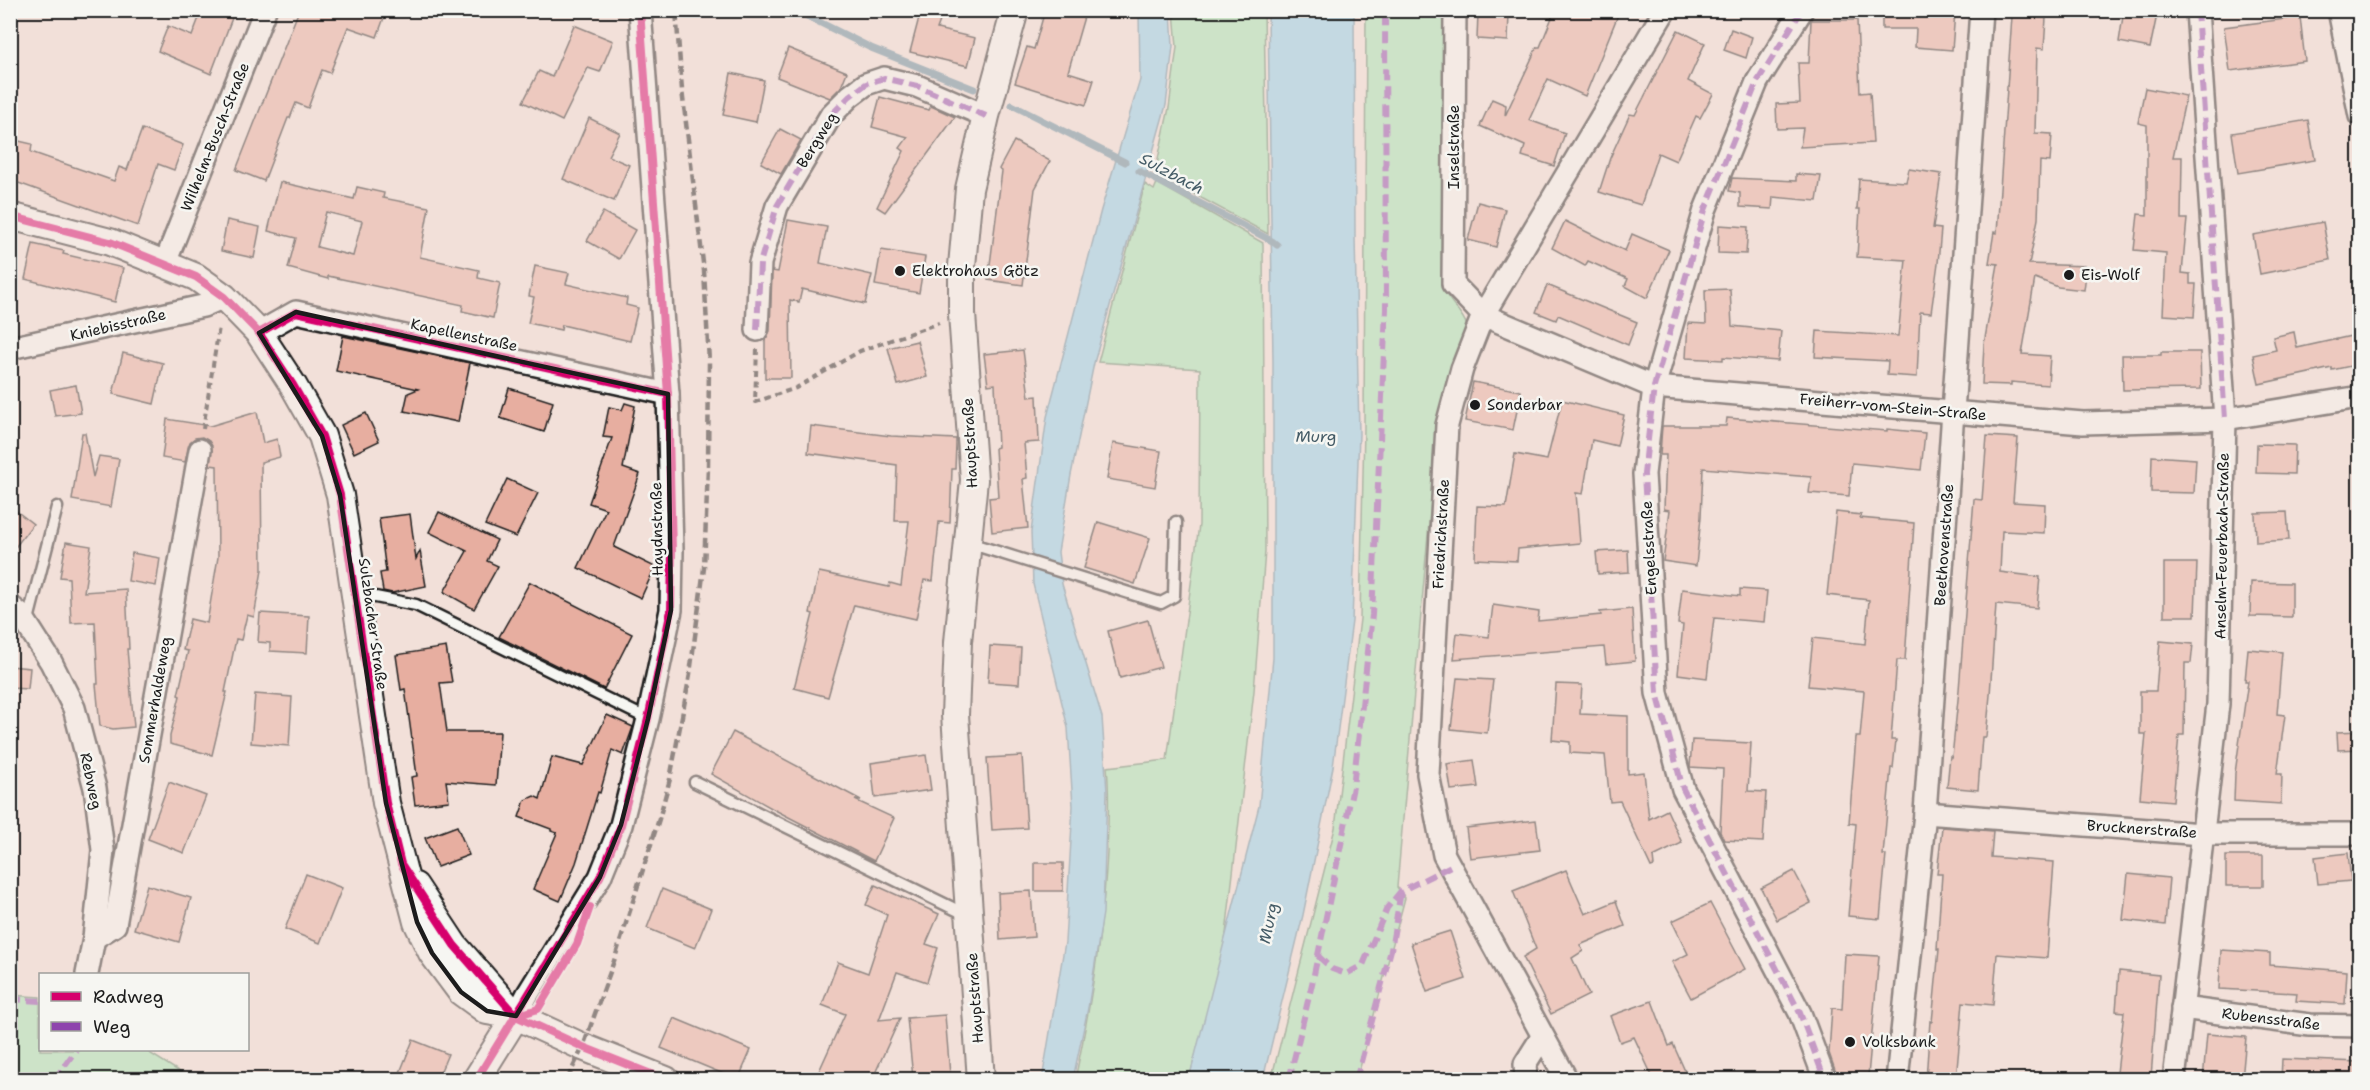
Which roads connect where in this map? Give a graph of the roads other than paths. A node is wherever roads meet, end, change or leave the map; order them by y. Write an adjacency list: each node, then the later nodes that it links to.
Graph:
1 (265, 10): 13 (street, Wilhelm-Busch-Straße)
2 (640, 10): 21 (street, Haydnstraße)
3 (1016, 10): 10 (street, Hauptstraße)
4 (1455, 10): 14 (street, Inselstraße)
5 (1665, 10): 16 (street, Friedrichstraße)
6 (1802, 10): 20 (street, Engelsstraße)
7 (1982, 10): 23 (street, Beethovenstraße)
8 (2197, 10): 24 (street, Anselm-Feuerbach-Straße)
9 (2339, 10): 11 (street)
10 (986, 116): 17 (street, Bergweg); 28 (street, Hauptstraße)
11 (2360, 116)
12 (10, 216): 13 (street, Sulzbacher Straße)
13 (165, 263): 15 (street, Sulzbacher Straße)
14 (1452, 285): 16 (street, Freiherr-vom-Stein-Straße)
15 (224, 297): 18 (street, Sulzbacher Straße); 19 (street, Kniebisstraße)
16 (1483, 315): 20 (street, Freiherr-vom-Stein-Straße); 43 (street, Friedrichstraße)
17 (757, 330)
18 (259, 333): 21 (street, Kapellenstraße); 29 (street, Sulzbacher Straße)
19 (10, 348)
20 (1653, 387): 23 (street, Freiherr-vom-Stein-Straße); 49 (street, Engelsstraße)
21 (668, 394): 32 (street, Haydnstraße)
22 (2360, 397): 24 (street, Freiherr-vom-Stein-Straße)
23 (1954, 412): 24 (street, Freiherr-vom-Stein-Straße); 34 (street, Beethovenstraße)
24 (2224, 419): 35 (street, Anselm-Feuerbach-Straße)
25 (200, 450): 38 (street, Sommerhaldeweg)
26 (57, 507): 31 (lane)
27 (1176, 522): 28 (lane)
28 (969, 543): 37 (street, Hauptstraße)
29 (355, 593): 32 (lane); 41 (street, Sulzbacher Straße)
30 (10, 606): 31 (street, Rebweg)
31 (27, 624): 38 (street, Rebweg)
32 (648, 719): 41 (street, Haydnstraße)
33 (695, 782): 37 (lane)
34 (1925, 813): 35 (street, Brucknerstraße); 50 (street, Beethovenstraße)
35 (2202, 834): 36 (street, Brucknerstraße); 40 (street, Anselm-Feuerbach-Straße)
36 (2360, 834)
37 (969, 917): 46 (street, Hauptstraße)
38 (94, 938): 39 (street, Rebweg)
39 (87, 973)
40 (2182, 1008): 42 (street, Rubensstraße); 51 (street, Anselm-Feuerbach-Straße)
41 (516, 1016): 44 (street); 45 (street, Sulzbacher Straße)
42 (2360, 1026)
43 (1542, 1037): 47 (street); 48 (street, Friedrichstraße)
44 (476, 1080)
45 (666, 1080)
46 (981, 1080)
47 (1526, 1080)
48 (1567, 1080)
49 (1825, 1080)
50 (1897, 1080)
51 (2174, 1080)

